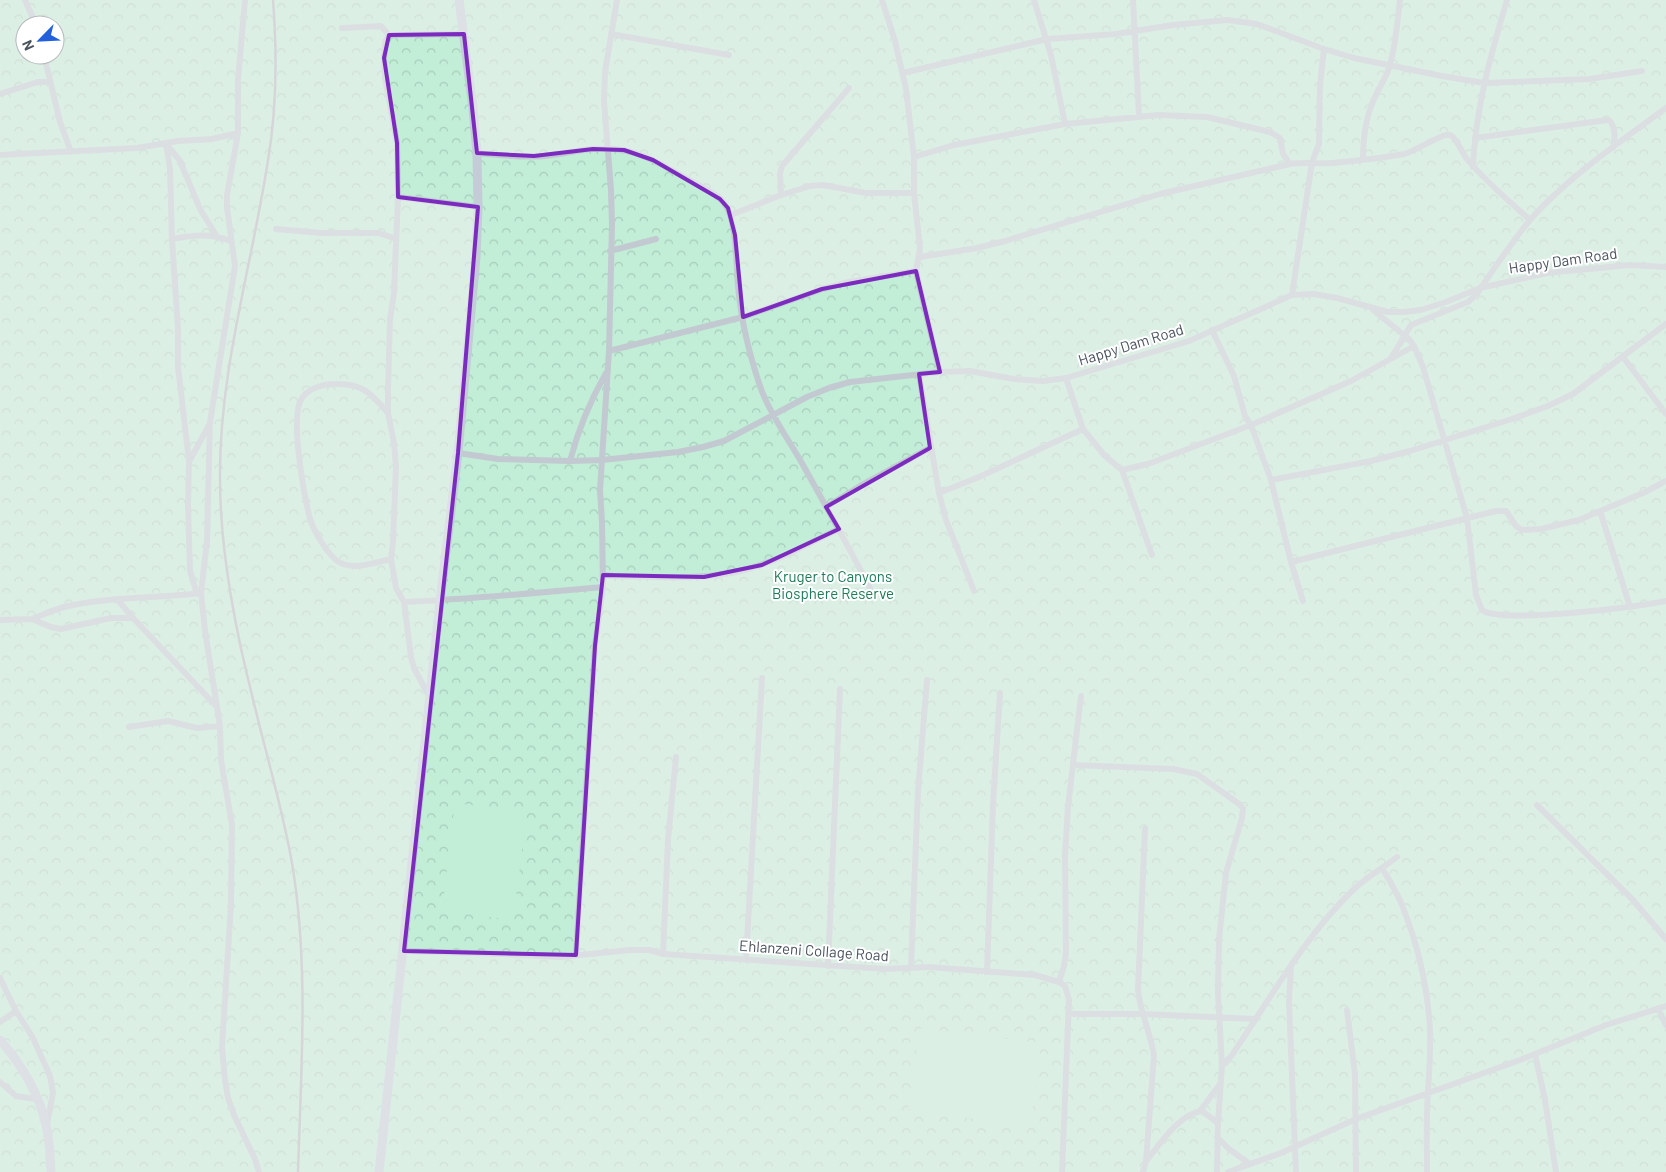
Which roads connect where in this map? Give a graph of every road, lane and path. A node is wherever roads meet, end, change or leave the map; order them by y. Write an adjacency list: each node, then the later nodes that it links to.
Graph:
1 (25, 0): 10 (street)
2 (245, 0): 30 (street)
3 (459, 0): 13 (street)
4 (617, 0): 14 (street)
5 (882, 0): 22 (street)
6 (1034, 0): 16 (street)
7 (1133, 0): 12 (street)
8 (1400, 0): 20 (street)
9 (1507, 0): 24 (street)
10 (32, 15)
11 (342, 28): 15 (street)
12 (1134, 31): 16 (street); 17 (street); 28 (street)
13 (464, 34): 15 (street); 36 (street)
14 (611, 34): 18 (street); 33 (street)
15 (389, 35): 45 (street)
16 (1047, 39): 22 (street); 29 (street)
17 (1324, 49): 20 (street); 40 (street)
18 (729, 55)
19 (46, 65): 23 (street)
20 (1390, 66): 24 (street); 39 (street)
21 (1642, 71): 24 (street)
22 (903, 73): 38 (street)
23 (50, 82): 26 (street); 35 (street)
24 (1484, 83): 31 (street)
25 (849, 88): 44 (street)
26 (0, 94)
27 (1666, 108): 34 (street)
28 (1139, 116): 29 (street); 41 (street)
29 (1065, 124): 38 (street)
30 (238, 133): 32 (street); 54 (street)
31 (1476, 138): 34 (street); 42 (street)
32 (166, 144): 35 (street); 50 (street); 51 (street)
33 (608, 148): 36 (street); 47 (street); 55 (street)
34 (1613, 148): 48 (street)
35 (71, 152): 37 (street)
36 (477, 153): 46 (street)
37 (0, 155)
38 (914, 157): 43 (street)
39 (1363, 160): 40 (street); 42 (street)
40 (1312, 162): 41 (street); 60 (street)
41 (1290, 164): 56 (street)
42 (1473, 167): 48 (street)
43 (914, 193): 44 (street); 56 (street)
44 (781, 195): 47 (street)
45 (398, 198): 46 (street); 52 (street)
46 (478, 207): 82 (street)
47 (730, 215): 62 (street)
48 (1530, 220): 59 (street)
49 (276, 229): 52 (street)
50 (216, 235): 51 (street); 54 (street)
51 (172, 239): 84 (street)
52 (396, 239): 74 (street)
53 (656, 239): 55 (street)
54 (231, 240): 77 (street)
55 (610, 251): 67 (street)
56 (920, 258): 58 (street)
57 (1666, 267): 59 (street, Happy Dam Road)
58 (916, 271): 62 (street); 71 (street)
59 (1480, 288): 61 (street, Happy Dam Road); 65 (street)
60 (1292, 295): 61 (street, Happy Dam Road); 64 (street, Happy Dam Road)
61 (1370, 308): 65 (street)
62 (743, 317): 67 (street); 75 (street)
63 (1666, 324): 68 (street)
64 (1212, 330): 73 (street, Happy Dam Road); 78 (street)
65 (1404, 336): 66 (street); 69 (street)
66 (1414, 346): 69 (street); 80 (street)
67 (609, 351): 70 (street)
68 (1623, 356): 76 (street); 80 (street)
69 (1391, 358): 78 (street)
70 (608, 370): 83 (street); 85 (street)
71 (940, 372): 72 (street, Happy Dam Road); 73 (street, Happy Dam Road)
72 (919, 374): 75 (street, Happy Dam Road); 81 (street)
73 (1066, 378): 79 (street)
74 (388, 413): 95 (street); 95 (street)
75 (773, 414): 83 (street, Happy Dam Road); 90 (street)
76 (1666, 414)
77 (210, 422): 84 (street); 100 (street)
78 (1251, 425): 86 (street); 87 (street)
79 (1083, 429): 86 (street); 89 (street)
80 (1444, 440): 87 (street); 92 (street)
81 (930, 448): 89 (street); 90 (street)
82 (458, 453): 85 (street, Happy Dam Road); 104 (street)
83 (602, 460): 85 (street, Happy Dam Road); 97 (street)
84 (189, 461): 100 (street)
85 (570, 461)
86 (1122, 470): 94 (street)
87 (1271, 480): 96 (street)
88 (1666, 481): 91 (street)
89 (939, 493): 99 (street)
90 (826, 507): 93 (street)
91 (1600, 511): 92 (street); 107 (street)
92 (1467, 518): 96 (street); 107 (street)
93 (839, 529): 97 (street); 101 (street)
94 (1152, 555)
95 (391, 559): 106 (street)
96 (1291, 562): 105 (street)
97 (603, 575): 98 (street)
98 (603, 587): 104 (street); 129 (street)
99 (974, 591)
100 (199, 594): 102 (street); 117 (street)
101 (873, 594)
102 (117, 599): 109 (street); 110 (street)
103 (1666, 600): 107 (street)
104 (440, 601): 106 (street); 116 (street)
105 (1303, 601)
106 (404, 602): 116 (street)
107 (1630, 607)
108 (1, 618): 110 (street)
109 (133, 618): 110 (street); 117 (street)
110 (32, 619)
111 (762, 678): 130 (street)
112 (927, 680): 133 (street)
113 (840, 689): 131 (street)
114 (1000, 693): 134 (street)
115 (1081, 696): 121 (street)
116 (431, 701): 127 (street)
117 (217, 708): 118 (street)
118 (220, 726): 119 (street); 163 (street)
119 (129, 727)
120 (676, 757): 128 (street)
121 (1073, 765): 136 (street); 143 (street)
122 (1538, 805): 126 (street)
123 (1145, 829): 142 (street)
124 (1397, 857): 125 (street)
125 (1382, 868): 132 (street); 152 (street)
126 (1666, 939)
127 (404, 951): 129 (street, Ehlanzeni Collage Road); 164 (street)
128 (663, 954): 129 (street, Ehlanzeni Collage Road); 130 (street, Ehlanzeni Collage Road)
129 (576, 955)
130 (746, 958): 131 (street, Ehlanzeni Collage Road)
131 (828, 966): 133 (street, Ehlanzeni Collage Road)
132 (1291, 966): 144 (street); 159 (street)
133 (911, 968): 134 (street, Ehlanzeni Collage Road)
134 (987, 972): 136 (street, Ehlanzeni Collage Road)
135 (0, 978): 140 (street)
136 (1059, 982): 141 (street)
137 (1666, 1006): 138 (street)
138 (1658, 1008): 146 (street); 148 (street)
139 (1347, 1010): 155 (street)
140 (16, 1011): 145 (street); 157 (street)
141 (1069, 1014): 142 (street); 165 (street)
142 (1144, 1014): 143 (street); 160 (street)
143 (1220, 1018): 144 (street); 149 (street)
144 (1256, 1019): 149 (street)
145 (0, 1022)
146 (1666, 1025)
147 (0, 1040): 153 (street)
148 (1535, 1054): 152 (street); 172 (street)
149 (1222, 1066): 151 (street)
150 (0, 1082): 153 (street)
151 (1220, 1084): 154 (street); 156 (street)
152 (1428, 1093): 155 (street); 171 (street)
153 (36, 1099): 157 (street)
154 (1200, 1111): 156 (street); 160 (street)
155 (1356, 1119): 159 (street); 170 (street)
156 (1218, 1123): 158 (street)
157 (46, 1126): 162 (street)
158 (1217, 1137): 161 (street); 167 (street)
159 (1296, 1146): 161 (street); 169 (street)
160 (1146, 1161): 166 (street)
161 (1250, 1164): 168 (street)
162 (51, 1172)
163 (259, 1172)
164 (380, 1172)
165 (1062, 1172)
166 (1142, 1172)
167 (1217, 1172)
168 (1228, 1172)
169 (1296, 1172)
170 (1356, 1172)
171 (1427, 1172)
172 (1556, 1172)

